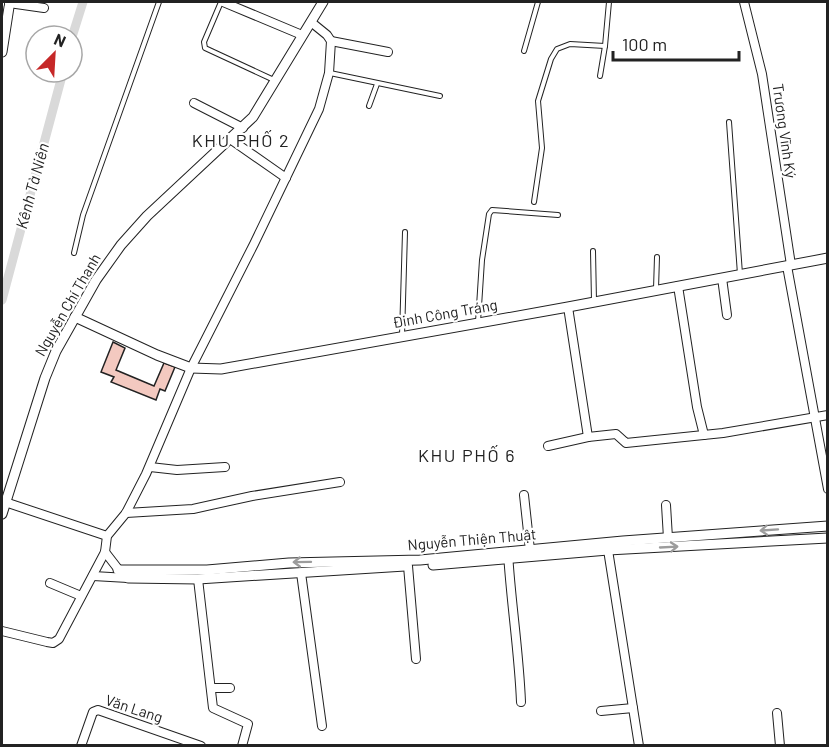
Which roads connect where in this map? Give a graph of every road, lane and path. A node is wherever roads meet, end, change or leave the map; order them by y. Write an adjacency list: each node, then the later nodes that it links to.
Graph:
1 (159, 2): 31 (lane)
2 (222, 2): 10 (street); 18 (lane)
3 (323, 2): 9 (street, Nguyễn Chí Thanh)
4 (537, 2): 14 (lane)
5 (609, 2): 12 (lane)
6 (744, 2): 34 (street, Trương Vĩnh Ký)
7 (9, 4): 8 (street); 13 (street)
8 (44, 8)
9 (311, 22): 10 (street, Nguyễn Chí Thanh); 11 (street)
10 (302, 35): 18 (street, Nguyễn Chí Thanh)
11 (331, 41): 15 (street); 16 (street)
12 (605, 46): 17 (lane); 27 (lane)
13 (2, 49)
14 (524, 51)
15 (388, 52)
16 (329, 72): 19 (lane); 26 (street)
17 (600, 76)
18 (275, 80): 24 (street, Nguyễn Chí Thanh)
19 (377, 84): 20 (lane); 22 (lane)
20 (440, 96)
21 (194, 103): 24 (street)
22 (369, 106)
23 (729, 122): 35 (lane)
24 (243, 128): 25 (street, Nguyễn Chí Thanh)
25 (230, 139): 26 (street); 42 (street, Nguyễn Chí Thanh)
26 (286, 178): 45 (street)
27 (534, 202)
28 (558, 215): 43 (lane)
29 (405, 232): 44 (lane)
30 (593, 251): 39 (lane)
31 (74, 253)
32 (657, 257): 38 (lane)
33 (828, 258): 34 (street, Đinh Công Tráng)
34 (789, 265): 35 (street, Đinh Công Tráng); 47 (street, Trương Vĩnh Ký)
35 (740, 274): 36 (street, Đinh Công Tráng)
36 (722, 278): 37 (street, Đinh Công Tráng); 41 (street)
37 (678, 286): 38 (street, Đinh Công Tráng); 48 (street)
38 (656, 291): 39 (street, Đinh Công Tráng)
39 (594, 302): 40 (street, Đinh Công Tráng)
40 (568, 307): 43 (street, Đinh Công Tráng); 49 (street)
41 (727, 315)
42 (75, 316): 45 (street, Đinh Công Tráng); 56 (street, Nguyễn Chí Thanh)
43 (478, 323): 44 (street, Đinh Công Tráng)
44 (402, 336): 45 (street, Đinh Công Tráng)
45 (191, 368): 51 (street)
46 (828, 415): 47 (street)
47 (815, 417): 48 (street); 54 (street, Trương Vĩnh Ký)
48 (704, 435): 49 (street)
49 (588, 436): 50 (street)
50 (548, 446)
51 (150, 467): 52 (street); 58 (street)
52 (225, 467)
53 (340, 482): 58 (street)
54 (828, 489)
55 (524, 495): 64 (street)
56 (5, 502): 59 (street, Nguyễn Chí Thanh); 61 (street)
57 (666, 505): 62 (street)
58 (126, 513): 61 (street)
59 (2, 514)
60 (828, 526): 62 (street, Nguyễn Thiện Thuật, one-way to 62)
61 (107, 536): 66 (street)
62 (668, 538): 64 (street, Nguyễn Thiện Thuật)
63 (828, 538): 65 (street, Nguyễn Thiện Thuật, one-way to 63)
64 (530, 550): 67 (street, Nguyễn Thiện Thuật)
65 (608, 550): 67 (street, Nguyễn Thiện Thuật); 82 (street)
66 (105, 552): 70 (street); 72 (street)
67 (508, 556): 68 (street, Nguyễn Thiện Thuật); 69 (street, Nguyễn Thiện Thuật); 81 (street)
68 (367, 565): 69 (street, Nguyễn Thiện Thuật); 70 (street, Nguyễn Thiện Thuật, one-way to 70); 71 (street, Nguyễn Thiện Thuật)
69 (408, 566): 78 (street)
70 (118, 570): 73 (street)
71 (301, 573): 74 (street, Nguyễn Thiện Thuật); 85 (street)
72 (93, 576): 73 (street, Nguyễn Thiện Thuật); 76 (street)
73 (128, 578): 74 (street, Nguyễn Thiện Thuật)
74 (198, 579): 79 (street)
75 (50, 583): 76 (street)
76 (81, 597): 77 (street)
77 (2, 631)
78 (416, 659)
79 (211, 688): 80 (street); 88 (street)
80 (230, 688)
81 (521, 702)
82 (633, 708): 83 (street); 89 (street)
83 (601, 711)
84 (777, 713): 90 (street)
85 (322, 726)
86 (81, 746): 87 (street, Văn Lang)
87 (201, 746)
88 (242, 746)
89 (639, 746)
90 (780, 746)

